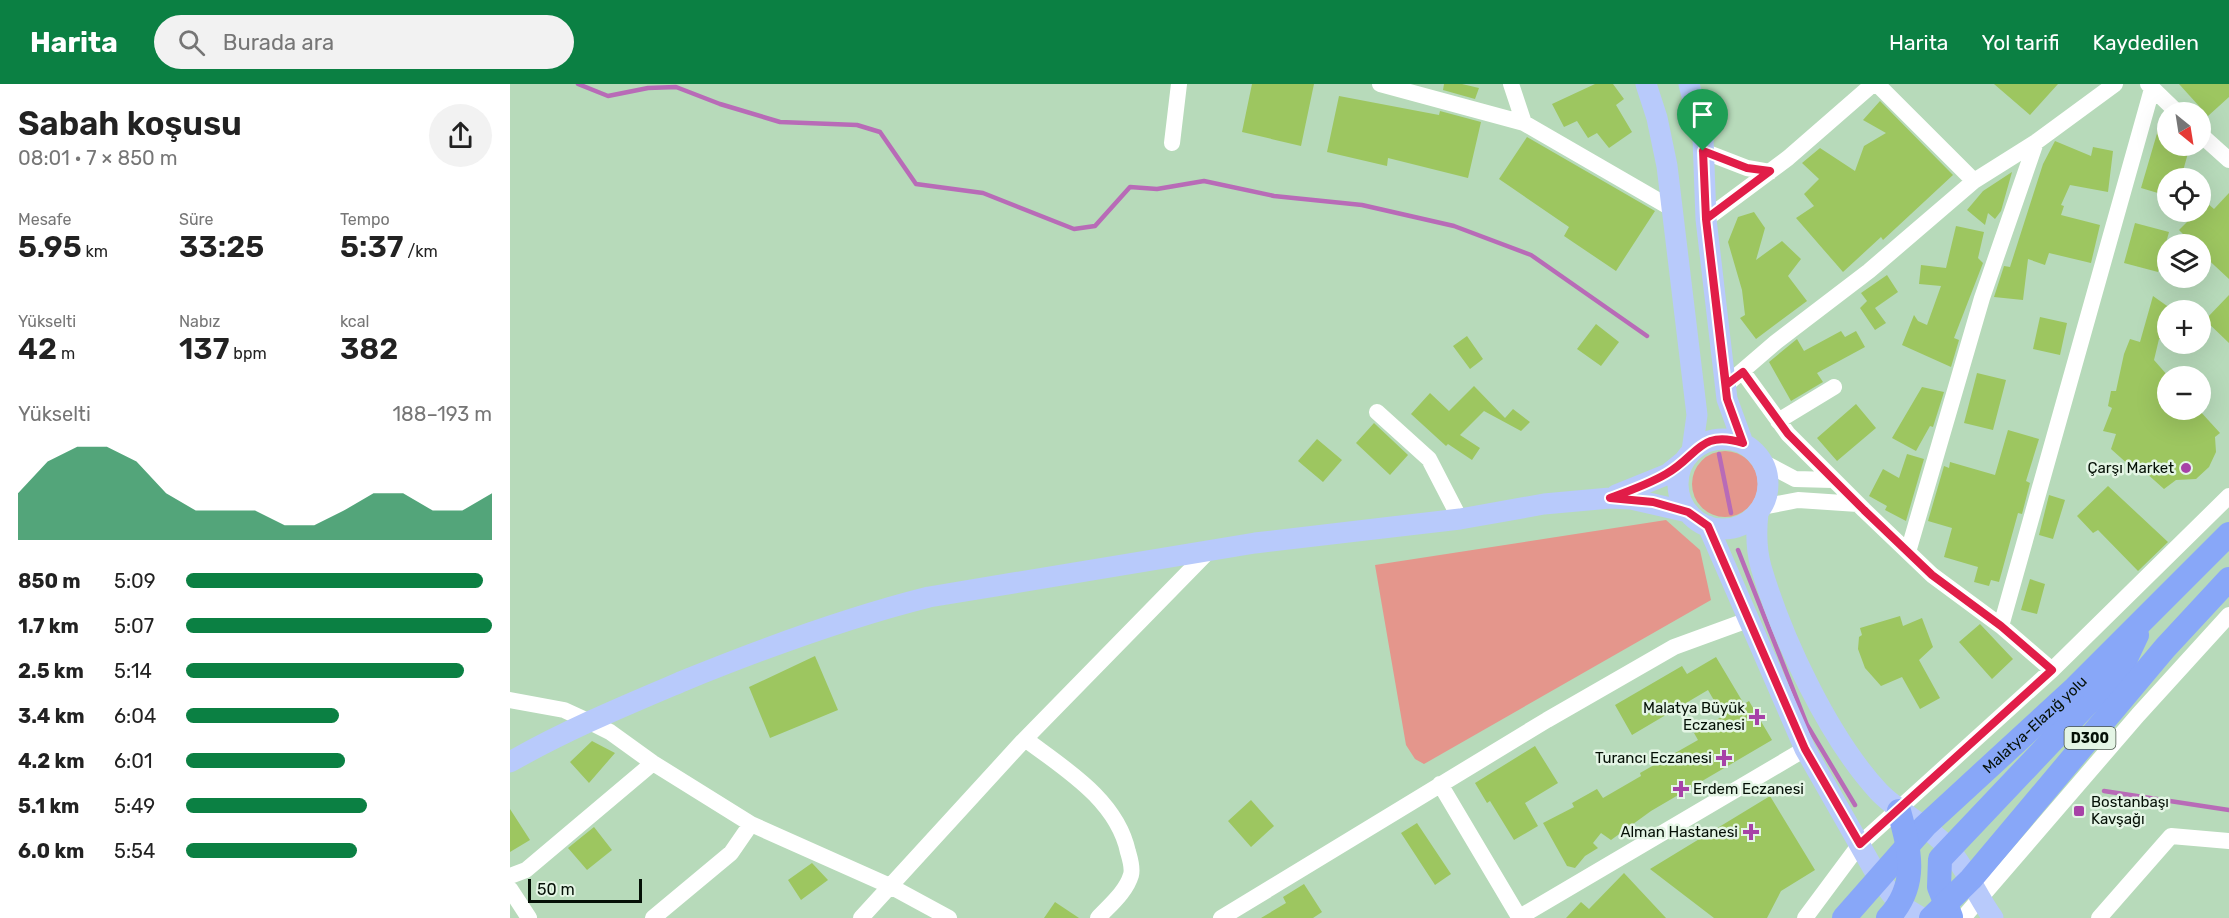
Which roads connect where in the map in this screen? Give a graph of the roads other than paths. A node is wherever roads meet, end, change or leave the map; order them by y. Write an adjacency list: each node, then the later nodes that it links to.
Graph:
1 (1179, 84): 12 (street)
2 (1380, 84): 10 (street)
3 (1511, 84): 10 (street)
4 (1646, 84): 18 (main road)
5 (1689, 84): 14 (main road)
6 (1875, 84): 16 (street); 17 (street)
7 (2115, 84): 11 (street)
8 (2150, 87): 9 (street); 43 (street)
9 (2166, 102)
10 (1524, 123): 18 (street)
11 (2036, 142): 17 (street); 37 (street)
12 (1173, 143)
13 (2211, 144): 15 (street)
14 (1703, 151): 16 (street); 19 (main road)
15 (2229, 160)
16 (1770, 171): 19 (street)
17 (1974, 181): 20 (street)
18 (1671, 208): 26 (main road)
19 (1706, 219): 21 (main road)
20 (1743, 372): 21 (street); 24 (street)
21 (1726, 385): 25 (main road)
22 (1834, 387): 24 (street)
23 (1377, 412): 34 (street)
24 (1778, 421): 28 (street)
25 (1743, 443): 26 (main road); 27 (main road)
26 (1688, 456): 30 (main road); 33 (main road)
27 (1763, 462): 28 (street); 32 (main road)
28 (1833, 480): 31 (street)
29 (2229, 496): 44 (street)
30 (1610, 498): 33 (main road); 34 (main road)
31 (1858, 504): 32 (street); 37 (street)
32 (1760, 510): 35 (main road); 52 (main road)
33 (1688, 512): 35 (main road)
34 (1460, 519): 38 (main road)
35 (1708, 526): 42 (main road)
36 (2229, 534): 41 (highway, Malatya-Elazığ yolu / D300)
37 (1908, 552): 43 (street)
38 (1207, 553): 46 (main road); 47 (street)
39 (2229, 579): 60 (highway, D300)
40 (2229, 615): 60 (street)
41 (2146, 616): 54 (highway, Malatya-Elazığ yolu / D300); 57 (highway)
42 (1748, 620): 48 (main road); 51 (street)
43 (2001, 626): 44 (street)
44 (2052, 670): 52 (street)
45 (510, 700): 46 (street)
46 (588, 720): 49 (main road); 50 (street)
47 (1025, 739): 62 (street); 70 (street)
48 (1805, 749): 56 (main road); 72 (street)
49 (510, 762)
50 (653, 763): 53 (street); 59 (street)
51 (1440, 784): 71 (street); 72 (street)
52 (1899, 811): 54 (main road); 56 (street); 58 (highway)
53 (751, 824): 62 (street); 67 (street)
54 (1925, 826): 57 (main road); 58 (highway, Malatya-Elazığ yolu / D300)
55 (2229, 841): 77 (street)
56 (1860, 844): 61 (main road); 73 (street)
57 (1953, 844): 60 (highway); 65 (highway)
58 (1907, 846): 61 (highway, Malatya-Elazığ yolu / D300); 64 (highway)
59 (510, 876)
60 (1978, 880): 65 (highway, D300); 76 (main road)
61 (1874, 883): 64 (highway); 74 (highway, Malatya-Elazığ yolu / D300)
62 (890, 886): 68 (street); 69 (street)
63 (510, 889): 66 (street)
64 (1894, 912): 75 (main road)
65 (1947, 915)
66 (529, 918)
67 (653, 918)
68 (861, 918)
69 (949, 918)
70 (1098, 918)
71 (1221, 918)
72 (1519, 918)
73 (1805, 918)
74 (1844, 918)
75 (1922, 918)
76 (1993, 918)
77 (2099, 918)

